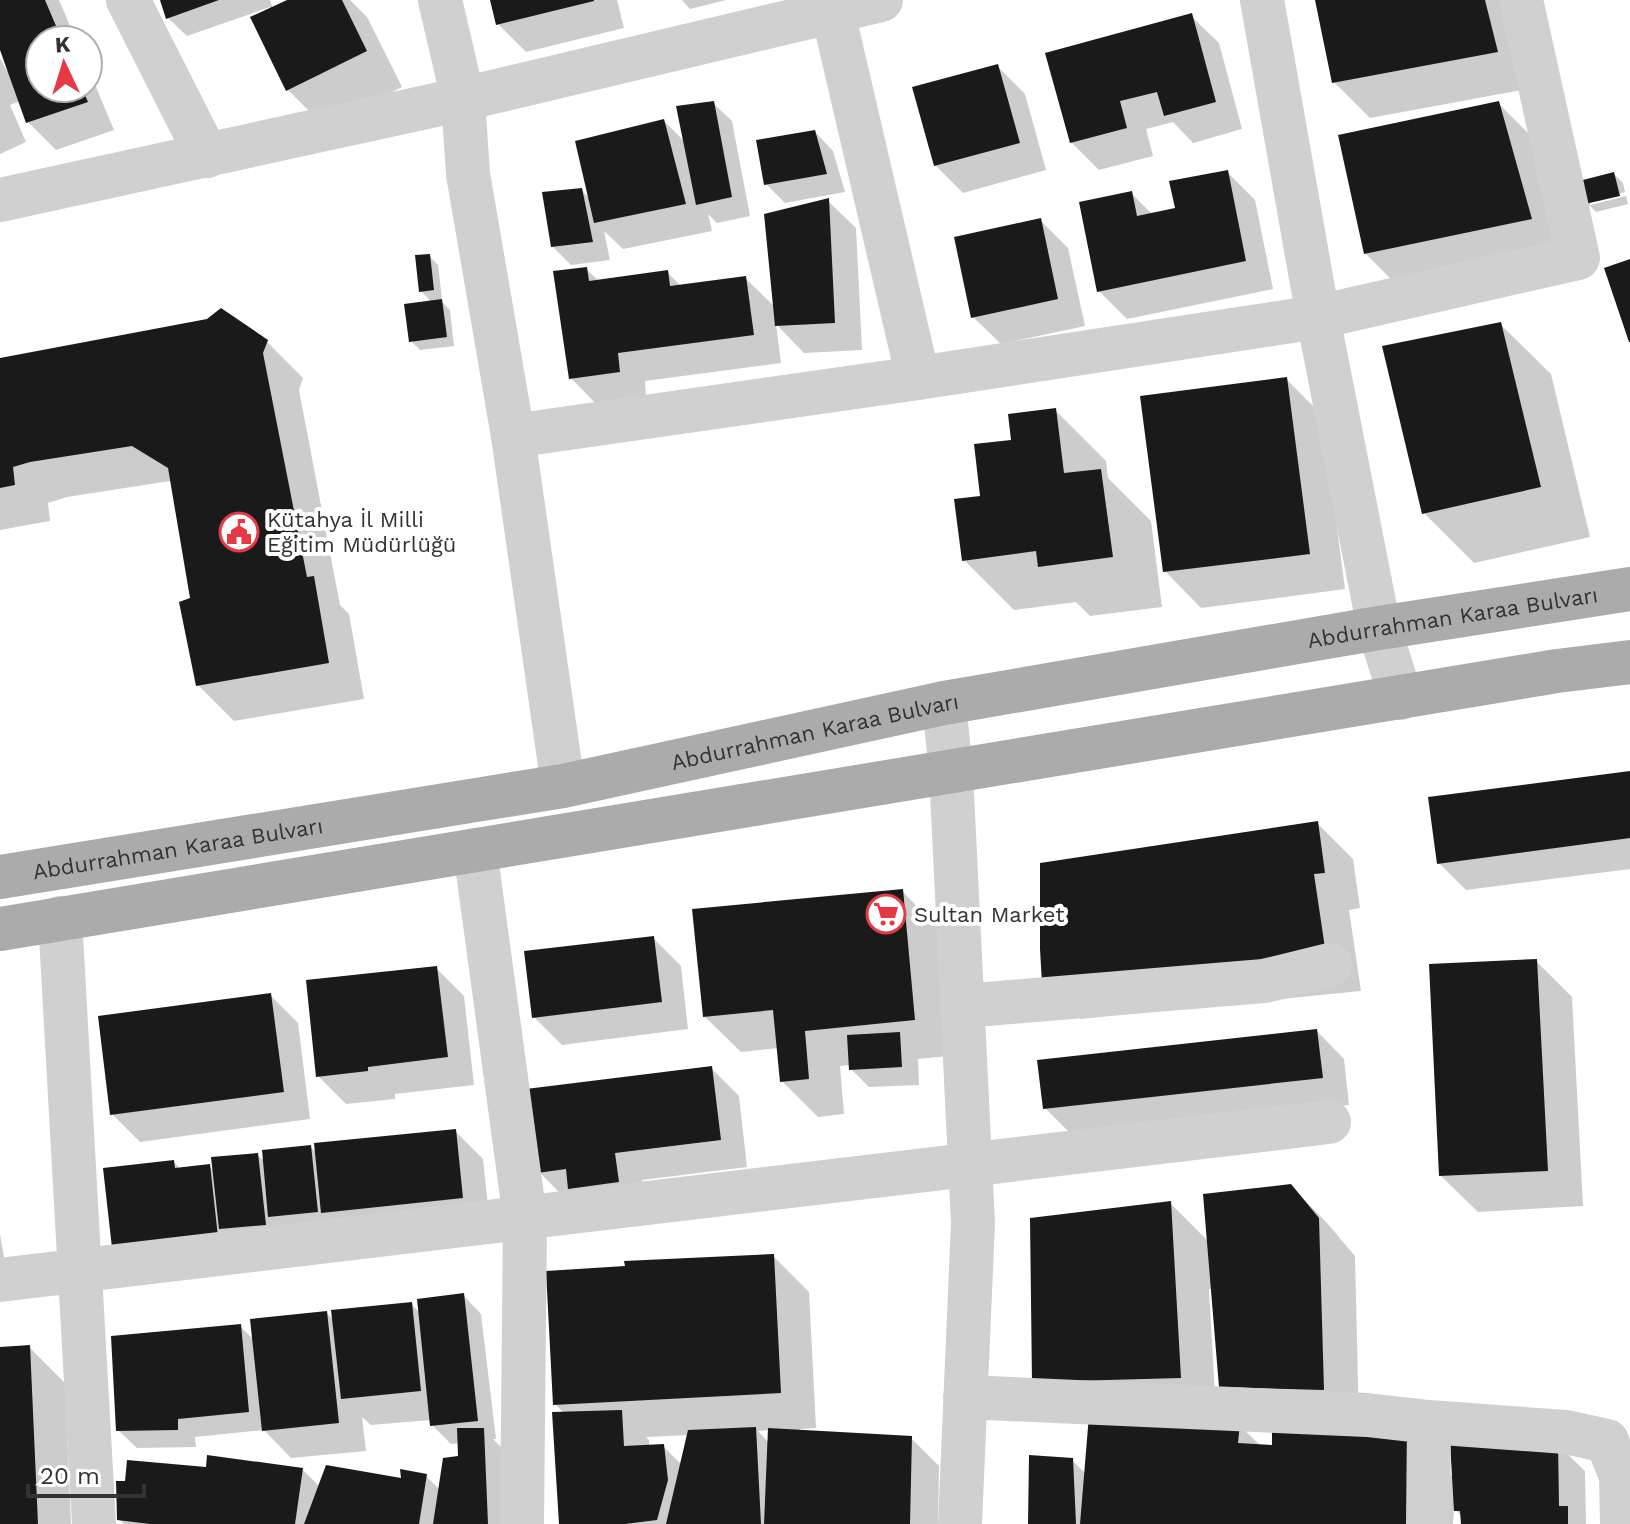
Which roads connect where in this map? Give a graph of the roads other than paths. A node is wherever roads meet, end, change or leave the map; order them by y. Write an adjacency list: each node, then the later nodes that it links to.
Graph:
1 (128, 0): 9 (street)
2 (421, 0): 8 (street)
3 (440, 0): 8 (street)
4 (881, 0): 7 (street)
5 (1262, 0): 11 (street)
6 (1521, 0): 11 (street)
7 (832, 6): 8 (street); 12 (street)
8 (463, 99): 9 (street); 13 (street)
9 (207, 156): 10 (street)
10 (0, 200)
11 (1318, 317): 12 (street); 15 (street)
12 (918, 378): 13 (street)
13 (513, 436): 20 (street)
14 (1630, 589): 15 (main road, Abdurrahman Karaa Bulvarı)
15 (1379, 628): 17 (street); 18 (main road, Abdurrahman Karaa Bulvarı)
16 (1630, 662): 17 (main road)
17 (1401, 698): 19 (main road)
18 (944, 703): 19 (street); 20 (main road, Abdurrahman Karaa Bulvarı)
19 (951, 772): 21 (main road); 26 (street)
20 (563, 786): 22 (main road, Abdurrahman Karaa Bulvarı)
21 (475, 850): 23 (main road); 29 (street)
22 (0, 877)
23 (60, 918): 24 (main road); 30 (street)
24 (0, 929)
25 (1330, 965): 26 (street)
26 (963, 1006): 28 (street)
27 (1329, 1122): 28 (street)
28 (970, 1165): 29 (street); 32 (street)
29 (525, 1218): 30 (street); 35 (street)
30 (80, 1270): 31 (street); 34 (street)
31 (0, 1280)
32 (965, 1397): 33 (street); 36 (street)
33 (1429, 1422): 37 (street); 38 (street)
34 (94, 1524)
35 (522, 1524)
36 (960, 1524)
37 (1428, 1524)
38 (1622, 1524)

